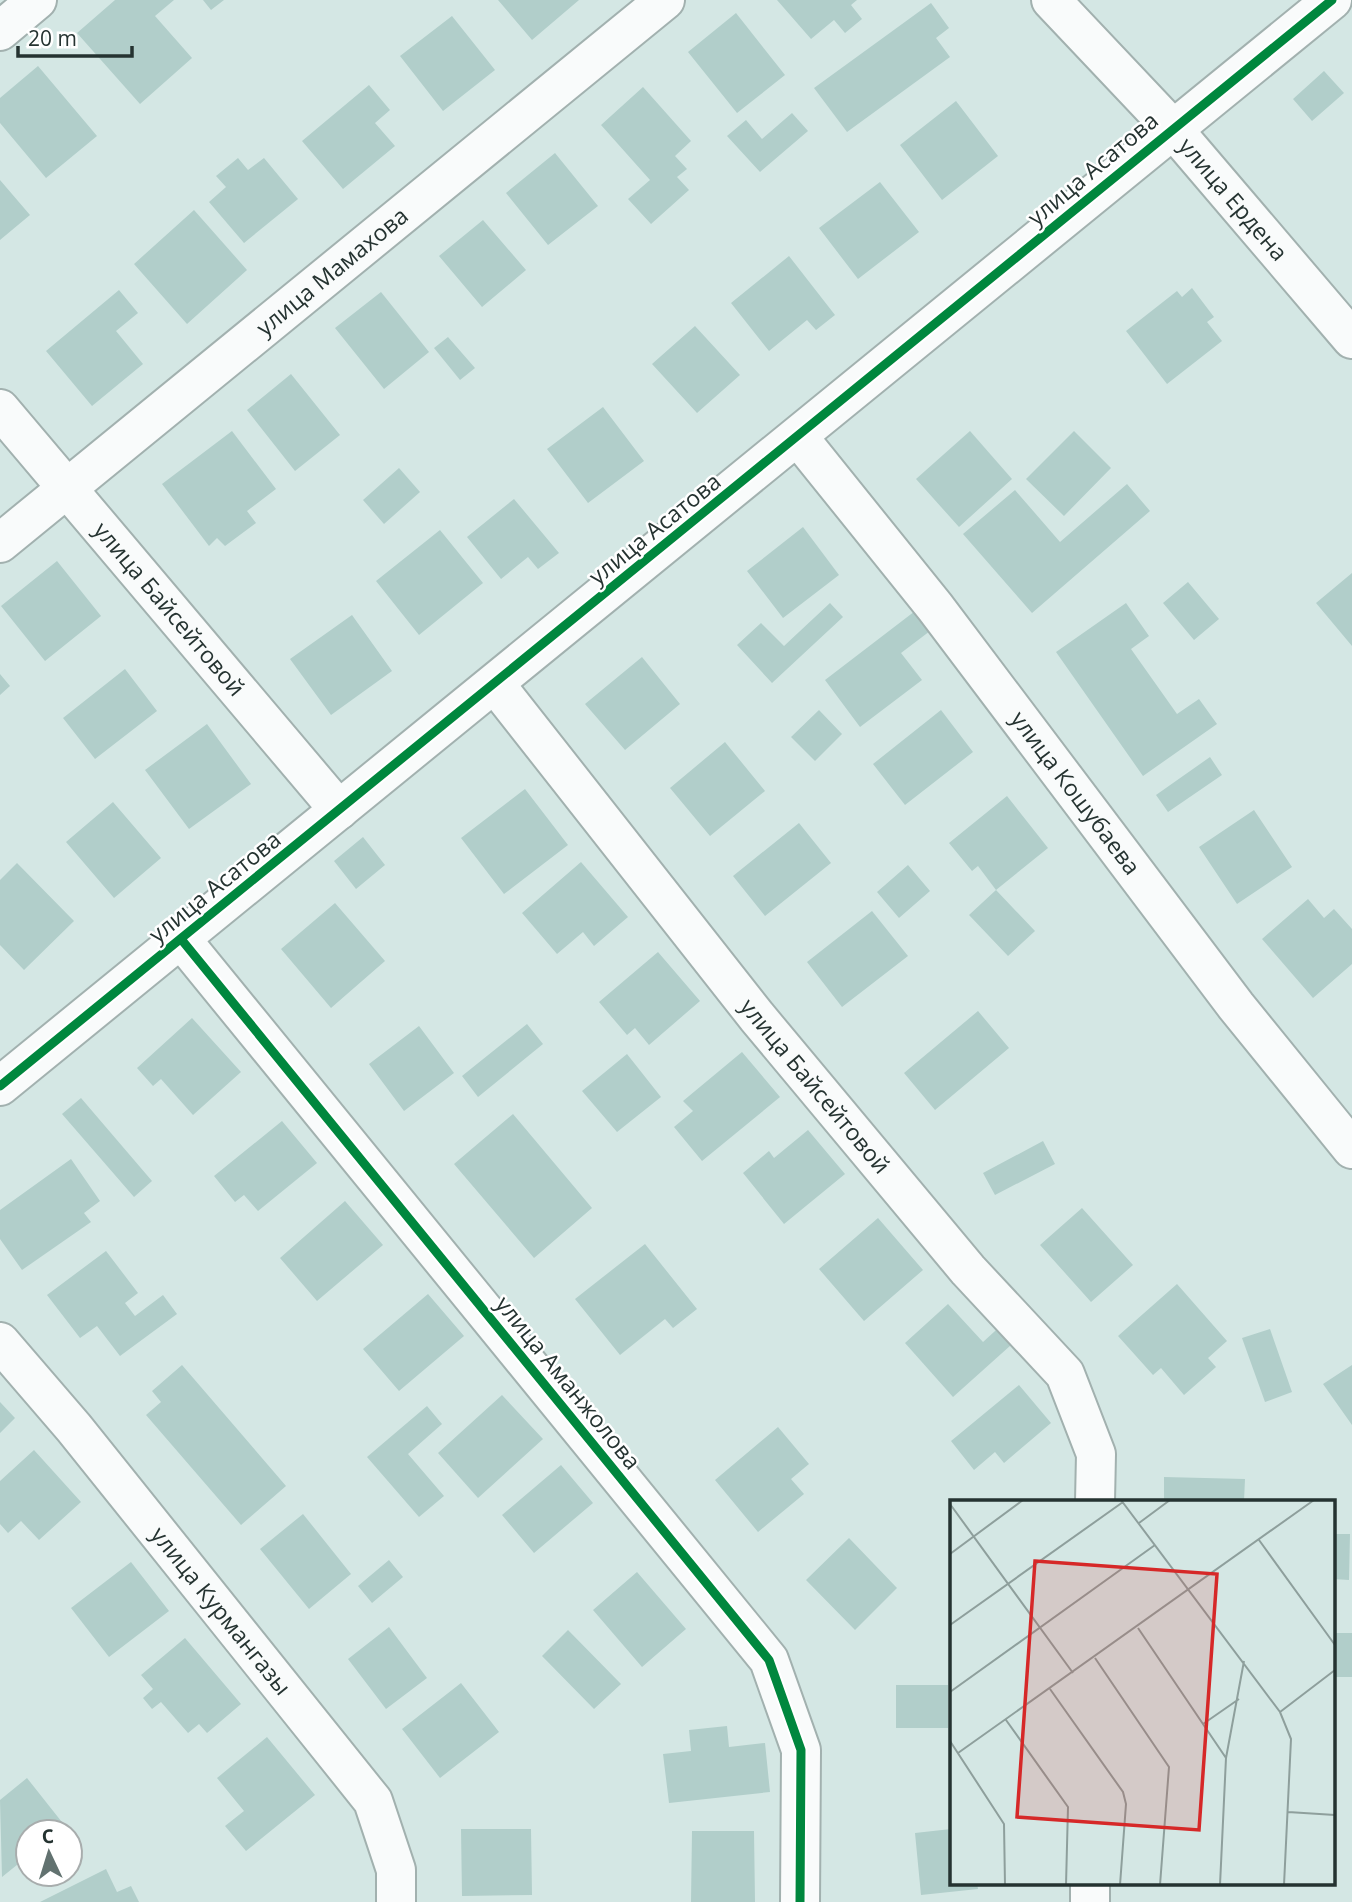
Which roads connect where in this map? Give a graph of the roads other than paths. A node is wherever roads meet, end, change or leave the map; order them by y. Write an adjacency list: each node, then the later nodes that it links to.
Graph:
1 (37, 0): 5 (street)
2 (665, 0): 10 (street, улица Мамахова)
3 (1051, 0): 6 (street, улица Ердена)
4 (1332, 0): 6 (street, улица Асатова)
5 (0, 31)
6 (1172, 128): 7 (street, улица Ердена); 9 (street, улица Асатова)
7 (1352, 339)
8 (0, 409): 10 (street, улица Байсейтовой)
9 (799, 438): 12 (street, улица Асатова); 16 (street, улица Кошубаева)
10 (65, 490): 11 (street, улица Мамахова); 13 (street, улица Байсейтовой)
11 (0, 543)
12 (495, 684): 13 (street, улица Асатова); 19 (street, улица Байсейтовой)
13 (339, 810): 14 (street, улица Асатова)
14 (181, 939): 15 (street, улица Асатова); 22 (street, улица Аманжолова)
15 (0, 1086)
16 (1340, 1113): 17 (street, улица Кошубаева)
17 (1352, 1149)
18 (0, 1342): 21 (street, улица Курмангазы)
19 (1095, 1500)
20 (1090, 1884): 23 (street)
21 (396, 1902)
22 (800, 1902)
23 (1090, 1902)

